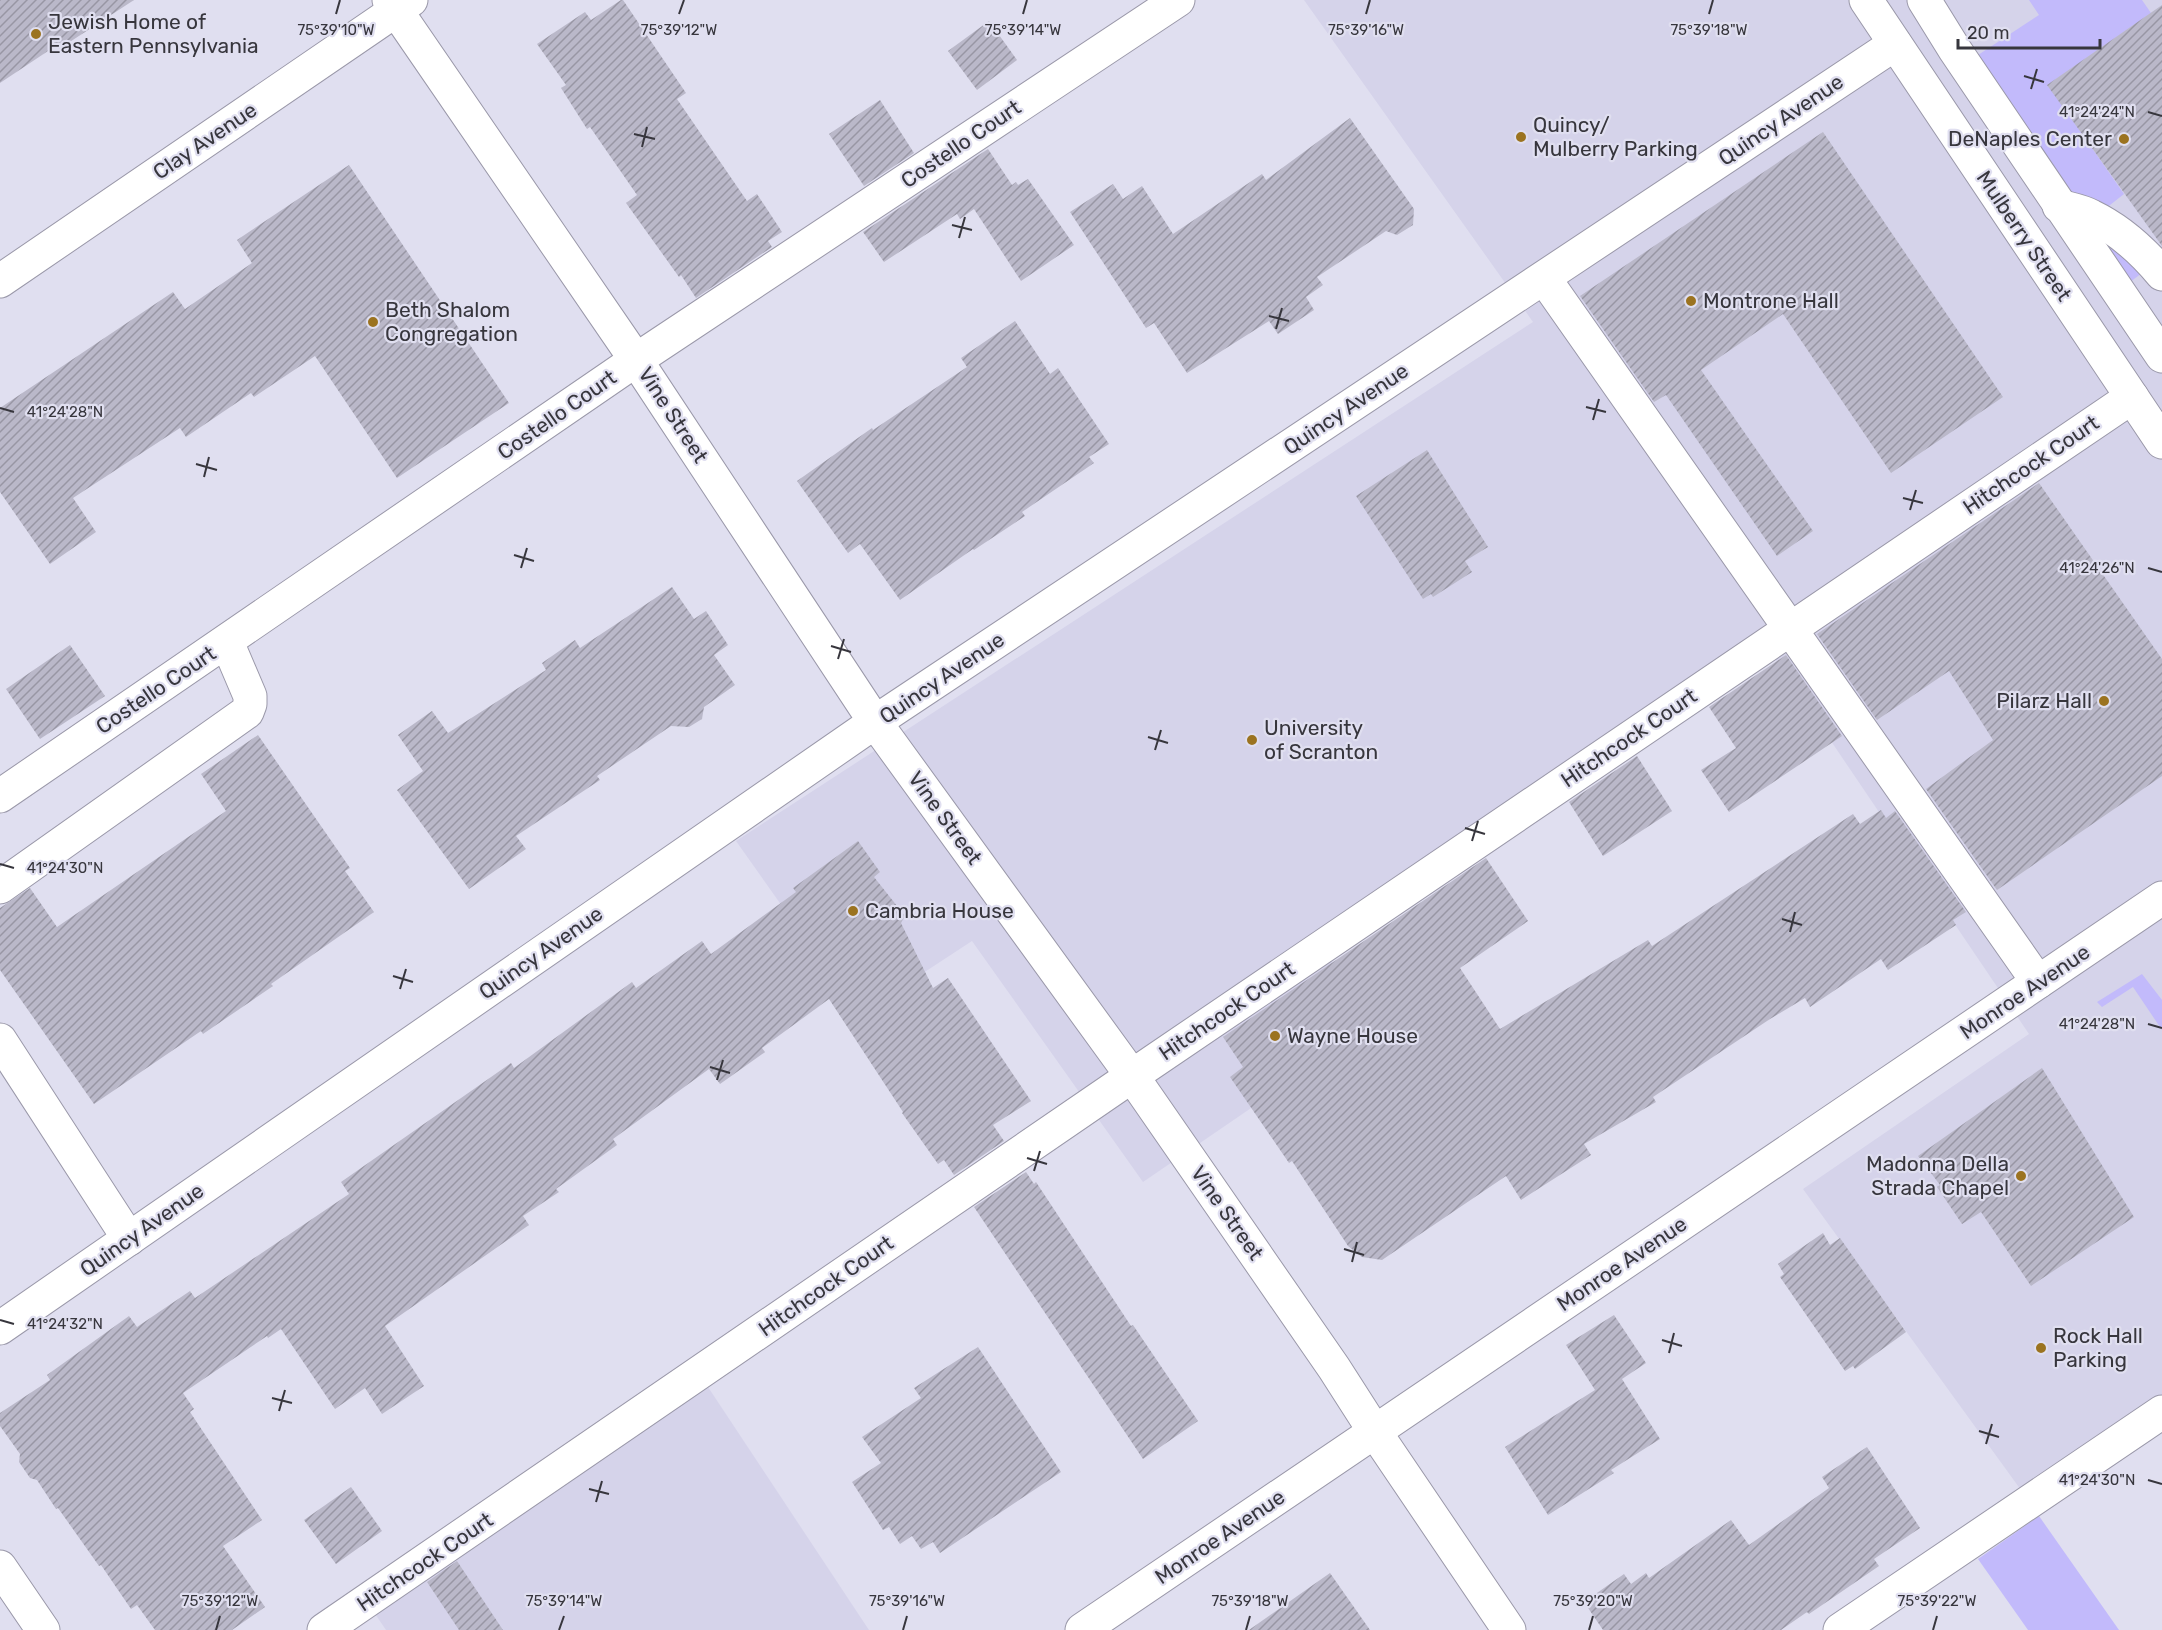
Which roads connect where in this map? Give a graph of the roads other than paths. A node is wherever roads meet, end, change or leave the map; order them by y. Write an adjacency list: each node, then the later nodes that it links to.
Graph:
1 (1178, 0): 11 (street, Costello Court)
2 (1866, 0): 5 (street, Mulberry Street)
3 (1930, 2): 6 (street)
4 (398, 3): 9 (street, Clay Avenue); 11 (street, Vine Street)
5 (1895, 44): 8 (street, Quincy Avenue); 12 (street, Mulberry Street)
6 (2059, 206): 7 (street); 10 (street)
7 (2162, 274)
8 (1544, 278): 14 (street); 16 (street, Quincy Avenue)
9 (0, 281)
10 (2162, 356)
11 (636, 360): 15 (street, Costello Court); 16 (street, Vine Street)
12 (2132, 397): 13 (street, Mulberry Street); 14 (street, Hitchcock Court)
13 (2162, 442)
14 (1790, 629): 20 (street); 22 (street, Hitchcock Court)
15 (227, 642): 17 (street, Costello Court); 18 (street)
16 (875, 722): 22 (street, Vine Street); 23 (street, Quincy Avenue)
17 (0, 796)
18 (0, 887)
19 (2162, 898): 20 (street, Monroe Avenue)
20 (2038, 982): 26 (street, Monroe Avenue)
21 (0, 1040): 23 (street)
22 (1132, 1076): 26 (street, Vine Street); 29 (street, Hitchcock Court)
23 (129, 1239): 24 (street, Quincy Avenue)
24 (0, 1329)
25 (2162, 1412): 32 (street)
26 (1375, 1432): 30 (street, Monroe Avenue); 31 (street, Vine Street)
27 (0, 1567): 28 (street)
28 (43, 1630)
29 (324, 1630)
30 (1082, 1630)
31 (1509, 1630)
32 (1840, 1630)

